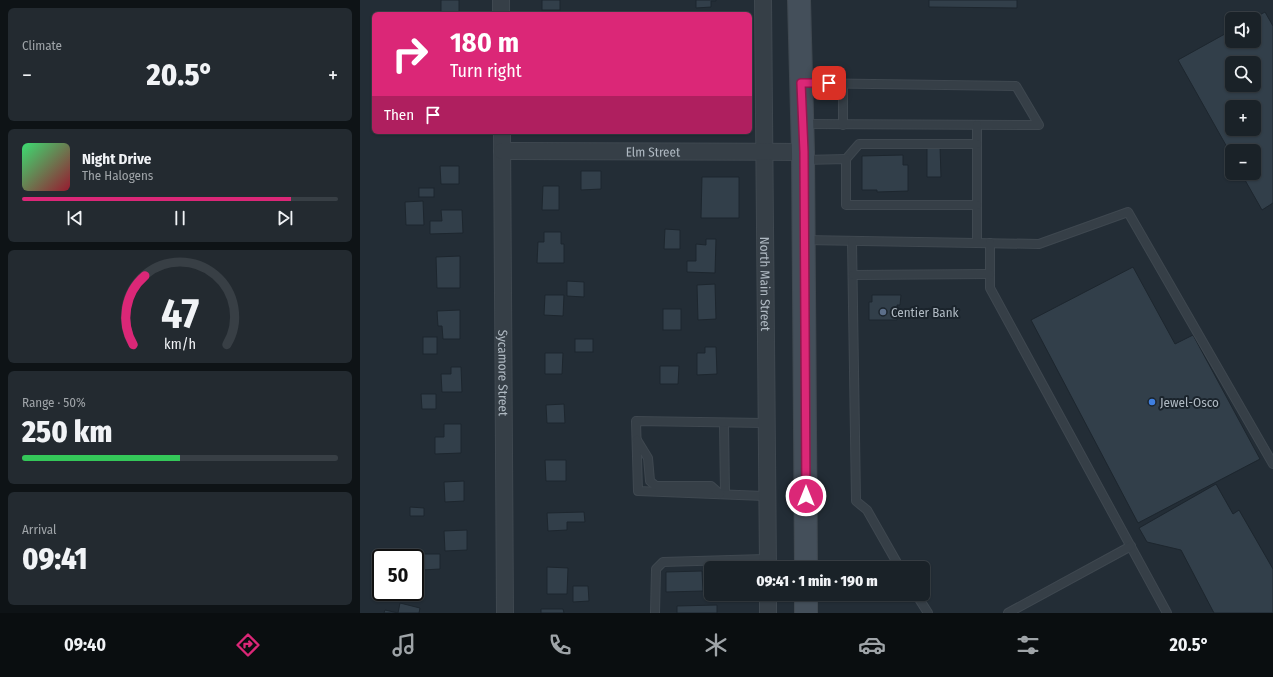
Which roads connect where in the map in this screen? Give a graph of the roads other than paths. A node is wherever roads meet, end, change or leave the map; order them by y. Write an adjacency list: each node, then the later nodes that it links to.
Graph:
1 (501, 0): 4 (street)
2 (763, 0): 13 (street, North Main Street)
3 (799, 0): 5 (main road)
4 (501, 12)
5 (801, 83): 6 (lane); 7 (main road)
6 (843, 84): 8 (lane); 9 (lane)
7 (803, 124): 8 (lane); 14 (main road)
8 (843, 125): 9 (lane)
9 (977, 125): 11 (lane)
10 (502, 134): 12 (street, Sycamore Street)
11 (977, 144): 15 (lane); 16 (lane)
12 (502, 151): 13 (street, Elm Street); 37 (street, Sycamore Street)
13 (764, 152): 14 (street, Elm Street); 24 (street, North Main Street)
14 (804, 156): 15 (lane); 17 (main road)
15 (846, 159): 16 (lane)
16 (977, 205): 19 (lane)
17 (804, 240): 18 (lane); 31 (main road)
18 (852, 241): 19 (lane); 22 (lane)
19 (977, 243): 20 (lane)
20 (990, 243): 21 (lane); 26 (lane)
21 (990, 274): 22 (lane); 29 (lane)
22 (853, 275): 32 (lane)
23 (724, 423): 24 (lane); 25 (lane); 27 (lane)
24 (766, 423): 28 (street, North Main Street)
25 (636, 440): 27 (lane); 27 (lane)
26 (1273, 464)
27 (723, 494): 28 (lane)
28 (767, 496): 30 (street, North Main Street)
29 (1130, 546): 42 (lane); 43 (lane)
30 (768, 561)
31 (806, 561)
32 (896, 561)
33 (704, 563): 38 (lane)
34 (768, 601): 39 (street)
35 (806, 601): 40 (main road)
36 (920, 601): 41 (lane)
37 (505, 613)
38 (655, 613)
39 (768, 613)
40 (806, 613)
41 (928, 613)
42 (1008, 613)
43 (1167, 613)

